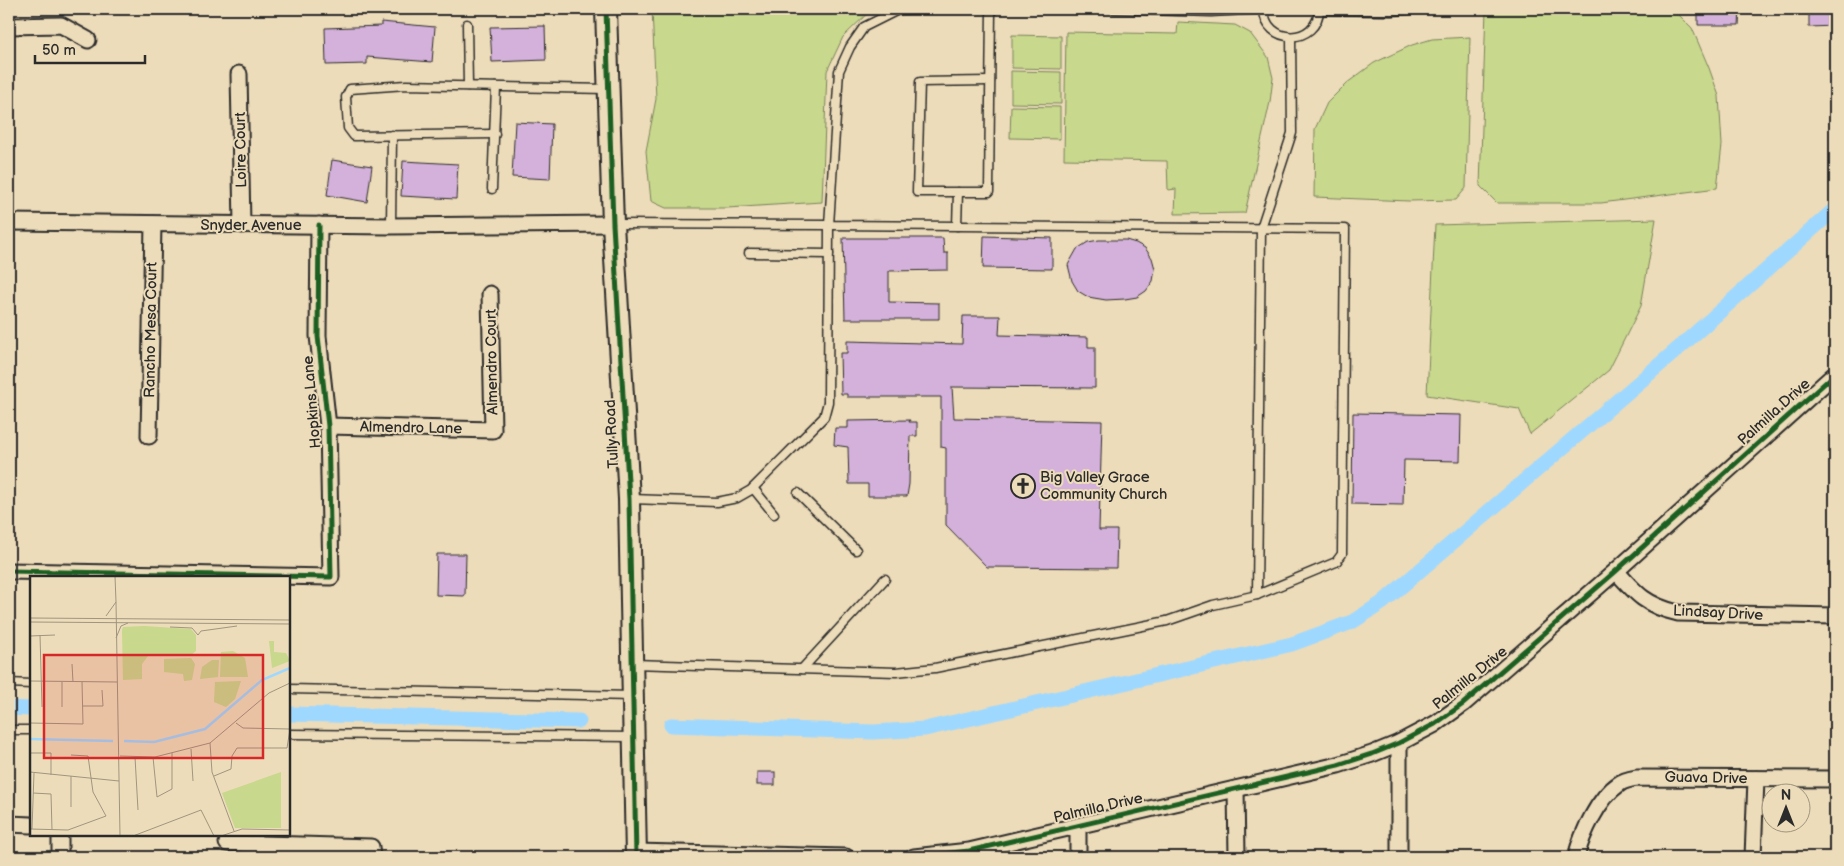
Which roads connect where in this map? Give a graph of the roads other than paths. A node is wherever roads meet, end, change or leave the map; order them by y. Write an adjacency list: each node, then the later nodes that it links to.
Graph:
1 (601, 9): 16 (main road, Tully Road)
2 (907, 9): 26 (lane)
3 (991, 9): 13 (lane)
4 (1114, 9): 5 (lane)
5 (1264, 9): 10 (lane)
6 (1418, 9): 7 (lane)
7 (1319, 10): 10 (lane)
8 (467, 24): 14 (lane)
9 (9, 26): 11 (street)
10 (1291, 37): 29 (lane)
11 (88, 40)
12 (239, 74): 24 (street, Loire Court)
13 (990, 81): 20 (lane); 20 (lane)
14 (468, 86): 15 (lane); 18 (lane)
15 (496, 87): 16 (lane); 17 (lane)
16 (608, 89): 23 (main road, Tully Road)
17 (495, 134): 18 (lane); 19 (lane)
18 (392, 135): 27 (lane)
19 (492, 189)
20 (958, 192): 28 (lane)
21 (9, 222): 22 (street, Snyder Avenue)
22 (153, 224): 24 (street, Snyder Avenue); 36 (street, Rancho Mesa Court)
23 (613, 224): 26 (lane); 27 (street, Snyder Avenue); 39 (main road, Tully Road)
24 (242, 225): 25 (street, Snyder Avenue)
25 (319, 225): 27 (street, Snyder Avenue); 34 (street, Hopkins Lane)
26 (830, 225): 28 (lane); 31 (lane)
27 (391, 226)
28 (957, 226): 29 (lane)
29 (1261, 228): 47 (lane); 47 (lane)
30 (749, 253): 31 (lane)
31 (829, 254): 37 (lane)
32 (490, 294): 35 (street, Almendro Court)
33 (1835, 374): 43 (street, Palmilla Drive)
34 (328, 426): 35 (street, Almendro Lane); 45 (street, Hopkins Lane)
35 (493, 430)
36 (148, 436)
37 (753, 488): 39 (lane); 40 (lane)
38 (798, 493): 41 (lane)
39 (628, 499): 49 (main road, Tully Road)
40 (774, 514)
41 (856, 550)
42 (9, 571): 44 (street, Hopkins Lane)
43 (1616, 571): 48 (street, Lindsay Drive); 59 (street, Palmilla Drive)
44 (277, 576)
45 (290, 576)
46 (885, 579): 50 (lane)
47 (1257, 595): 50 (lane)
48 (1835, 616)
49 (633, 664): 50 (lane); 54 (main road, Tully Road)
50 (802, 669)
51 (9, 683): 52 (lane)
52 (30, 684)
53 (290, 690): 54 (lane)
54 (634, 696): 58 (main road, Tully Road)
55 (9, 730): 56 (lane)
56 (30, 730)
57 (290, 734): 58 (lane)
58 (634, 737): 69 (main road, Tully Road)
59 (1399, 743): 62 (street, Palmilla Drive); 77 (street)
60 (1756, 779): 61 (street, Guava Drive); 78 (street, Guava Drive); 79 (street)
61 (1835, 780)
62 (1236, 789): 65 (street, Palmilla Drive); 76 (street)
63 (9, 824): 64 (street)
64 (30, 825)
65 (1078, 826): 74 (street, Palmilla Drive); 75 (street)
66 (60, 836): 71 (street)
67 (227, 843): 68 (street)
68 (372, 852)
69 (636, 855): 70 (street)
70 (764, 856): 72 (street)
71 (60, 857)
72 (846, 857)
73 (914, 857): 74 (street, Palmilla Drive)
74 (920, 857)
75 (1078, 857)
76 (1236, 857)
77 (1399, 857)
78 (1576, 857)
79 (1753, 857)

